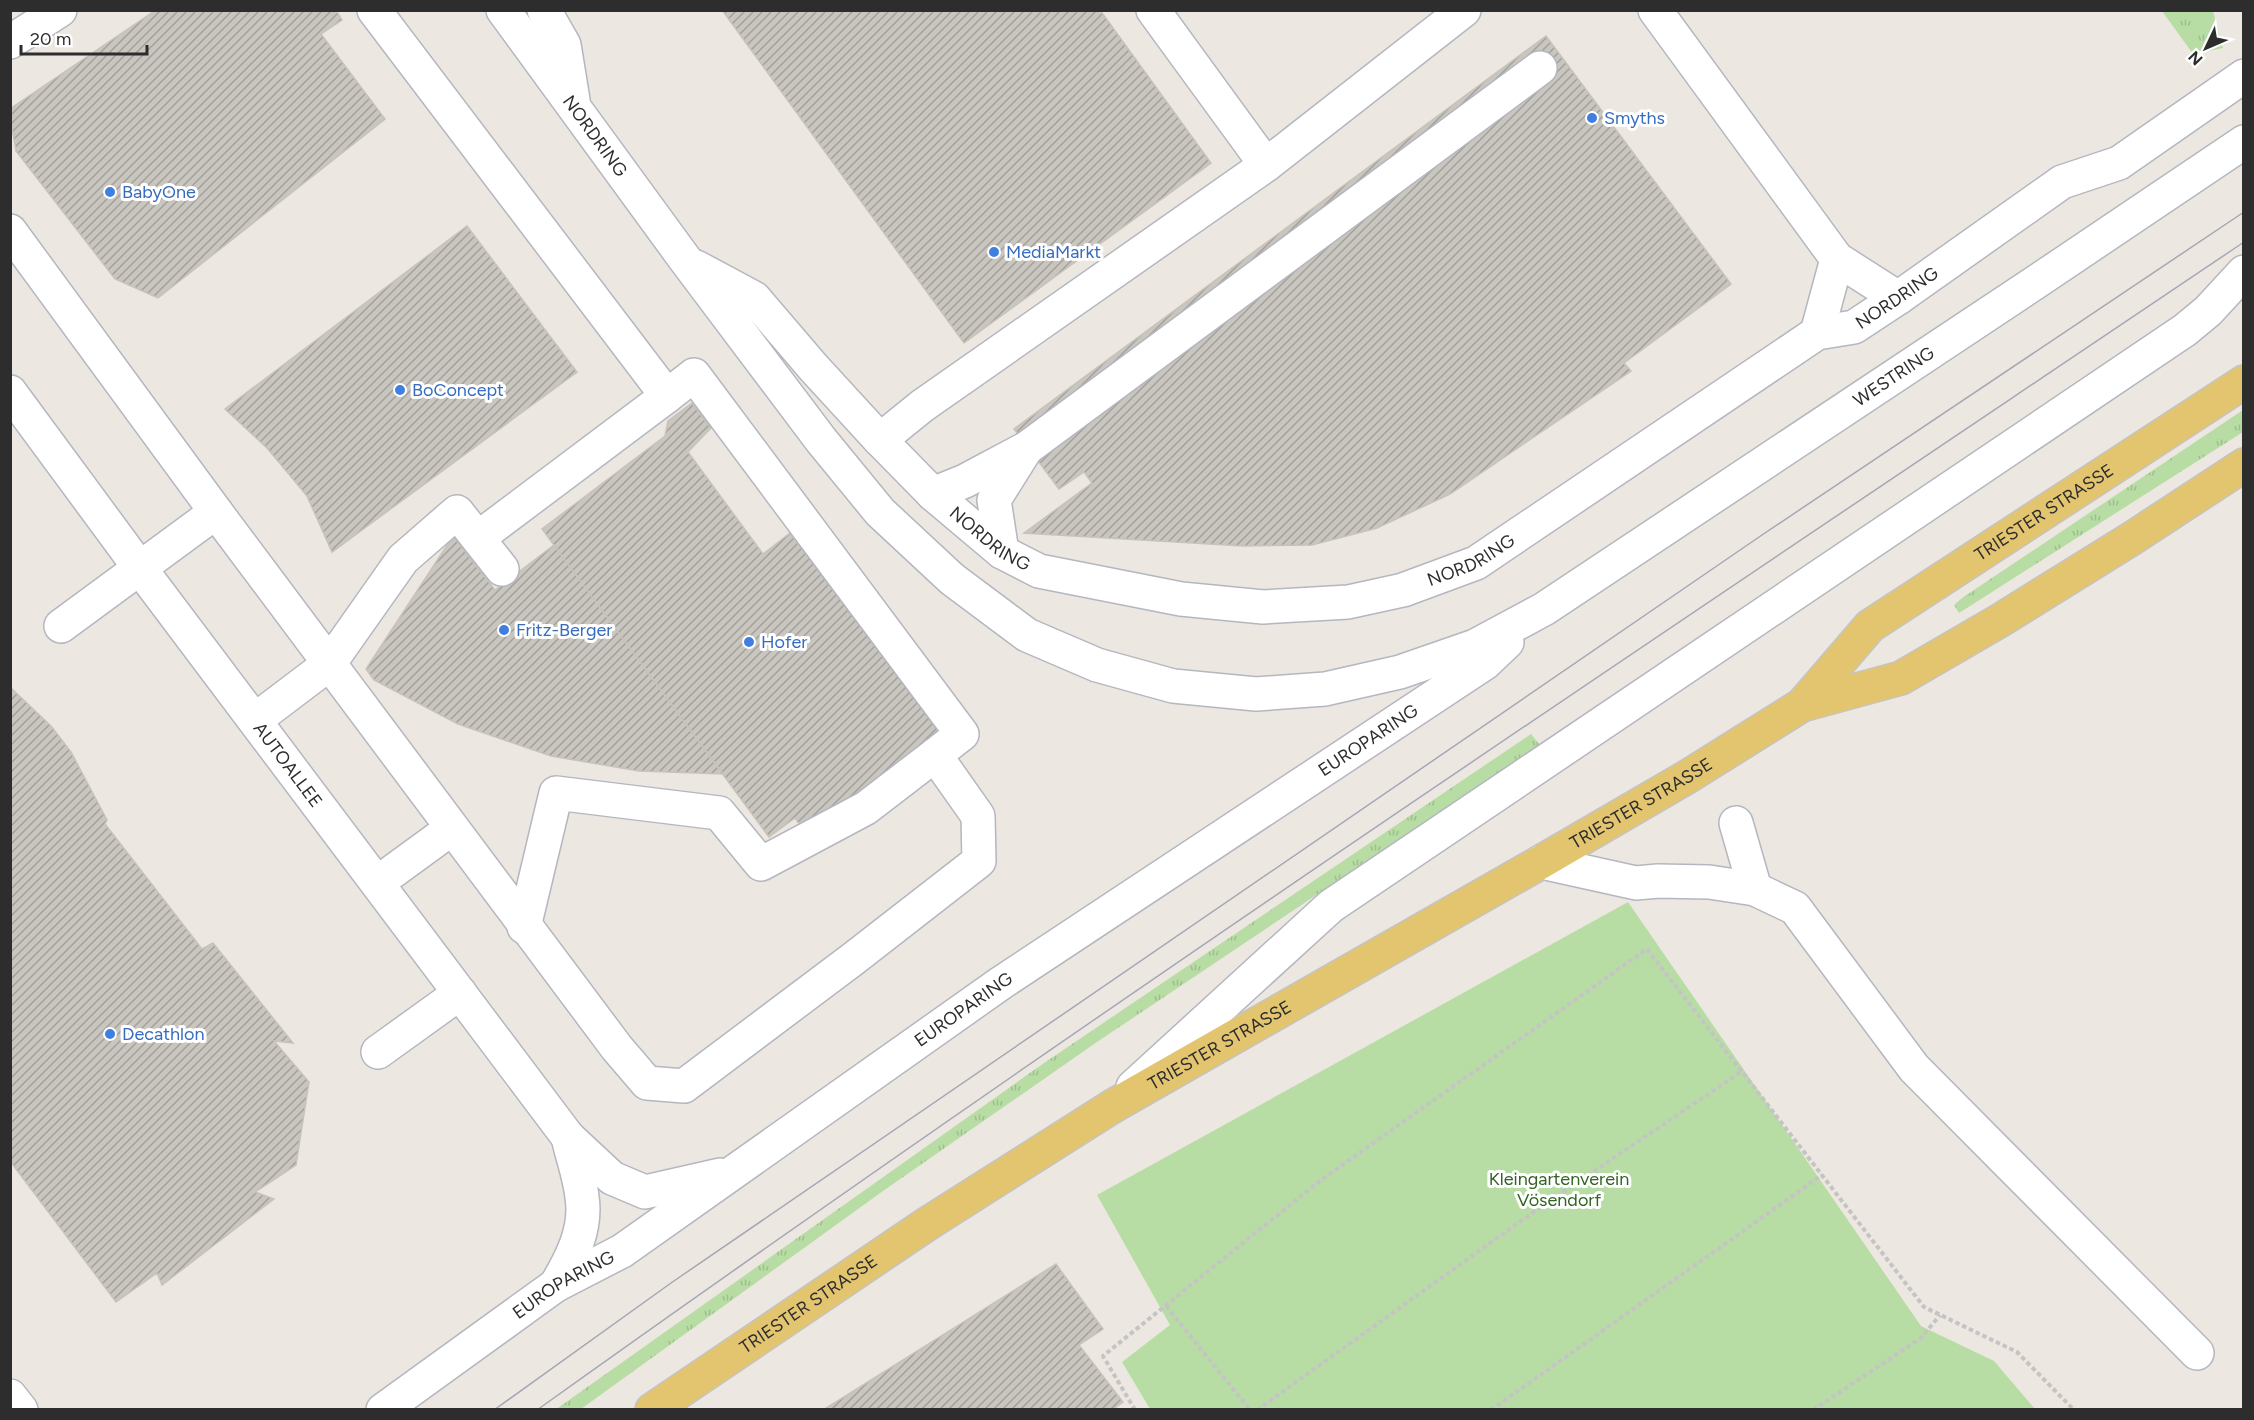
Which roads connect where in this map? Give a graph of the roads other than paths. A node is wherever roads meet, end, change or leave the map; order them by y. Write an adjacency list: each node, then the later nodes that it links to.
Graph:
1 (60, 10): 8 (street)
2 (374, 10): 22 (street)
3 (503, 10): 11 (street, NORDRING)
4 (544, 10): 11 (street)
5 (1153, 10): 13 (street)
6 (1464, 10): 13 (street)
7 (1655, 10): 15 (street)
8 (10, 42)
9 (1540, 68): 24 (street)
10 (2244, 76): 18 (street, NORDRING)
11 (575, 108): 16 (street, NORDRING)
12 (2244, 142): 32 (street, WESTRING)
13 (1266, 165): 23 (street)
14 (16, 251): 27 (street)
15 (1837, 259): 18 (street); 19 (street)
16 (687, 262): 23 (street, NORDRING); 32 (street, NORDRING)
17 (2244, 272): 46 (street)
18 (1898, 298): 19 (street, NORDRING)
19 (1817, 333): 29 (street, NORDRING)
20 (2244, 382): 35 (main road, TRIESTER STRASSE)
21 (10, 392): 30 (street, AUTOALLEE)
22 (667, 396): 28 (street); 37 (street)
23 (880, 440): 26 (street, NORDRING)
24 (1027, 448): 26 (street); 29 (street)
25 (2244, 465): 35 (main road, TRIESTER STRASSE)
26 (933, 494): 29 (street, NORDRING)
27 (216, 512): 30 (street); 34 (street)
28 (478, 538): 31 (street); 34 (street)
29 (1002, 552)
30 (139, 567): 33 (street); 36 (street, AUTOALLEE)
31 (502, 569)
32 (1544, 609): 48 (street, EUROPARING)
33 (61, 626)
34 (329, 664): 36 (street); 39 (street)
35 (1802, 705): 40 (main road, TRIESTER STRASSE)
36 (255, 720): 41 (street, AUTOALLEE)
37 (935, 755): 43 (street); 43 (street)
38 (1736, 823): 42 (street)
39 (451, 829): 41 (street); 43 (street)
40 (1541, 862): 42 (street); 46 (main road, TRIESTER STRASSE)
41 (377, 883): 44 (street, AUTOALLEE)
42 (1755, 889): 50 (street)
43 (524, 927)
44 (460, 993): 45 (street); 47 (street, AUTOALLEE)
45 (378, 1052)
46 (1113, 1106): 54 (main road, TRIESTER STRASSE)
47 (568, 1137): 48 (street, AUTOALLEE); 49 (street, AUTOALLEE)
48 (733, 1173): 49 (street, EUROPARING)
49 (556, 1285): 53 (street, EUROPARING)
50 (2197, 1353)
51 (10, 1396): 52 (street)
52 (21, 1410)
53 (383, 1410)
54 (652, 1410)

